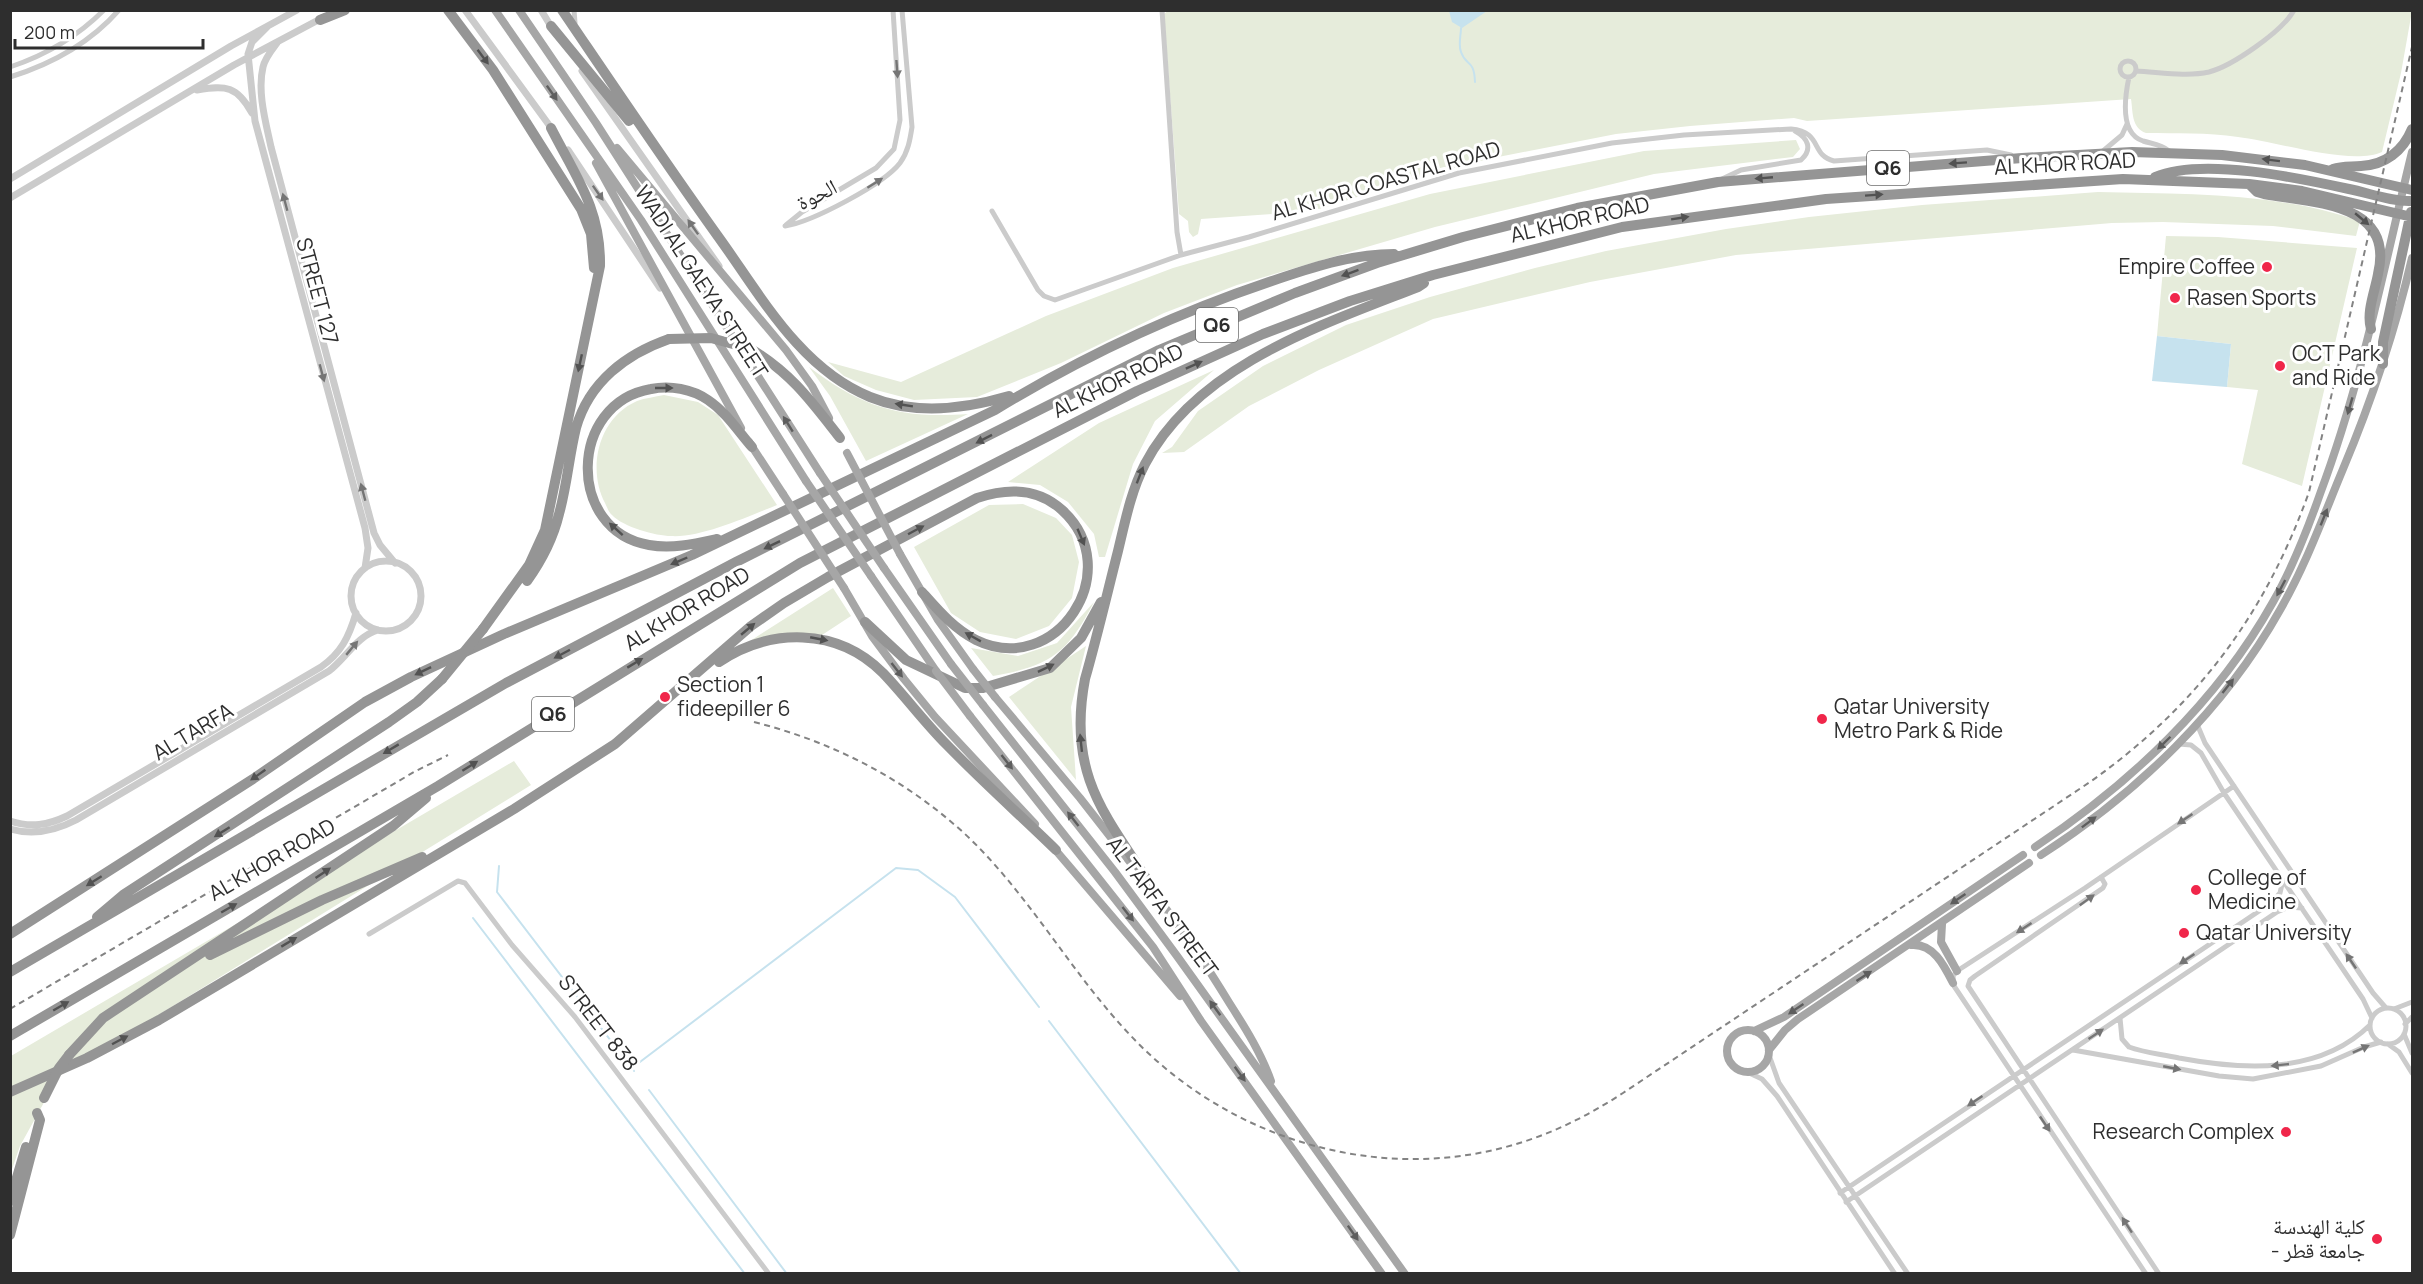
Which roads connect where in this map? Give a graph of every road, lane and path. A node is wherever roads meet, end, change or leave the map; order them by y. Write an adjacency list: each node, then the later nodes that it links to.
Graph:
1 (104, 10): 23 (street)
2 (119, 10): 25 (street)
3 (297, 10): 19 (street)
4 (334, 10): 17 (street)
5 (345, 10): 17 (highway)
6 (448, 10): 60 (highway, one-way to 60)
7 (465, 10): 32 (street, WADI AL GAEYA STREET)
8 (495, 10): 35 (main road, WADI AL GAEYA STREET, one-way to 35)
9 (519, 10): 30 (main road, WADI AL GAEYA STREET)
10 (541, 10): 18 (street, WADI AL GAEYA STREET)
11 (562, 10): 20 (highway)
12 (574, 10): 20 (street)
13 (893, 10): 49 (street, الحوة, one-way to 49)
14 (902, 10): 51 (street, الحوة, one-way to 14)
15 (1162, 10): 53 (street)
16 (2294, 10): 24 (street)
17 (320, 20): 21 (street)
18 (551, 26): 36 (highway); 57 (street, WADI AL GAEYA STREET, one-way to 18)
19 (267, 27): 22 (street); 42 (street)
20 (576, 31): 36 (highway)
21 (277, 43): 22 (street); 28 (street, STREET 127)
22 (248, 59): 27 (street); 29 (street, STREET 127)
23 (10, 67)
24 (2136, 71): 26 (street); 26 (street)
25 (10, 77)
26 (2128, 77): 31 (street)
27 (191, 91): 29 (street); 46 (street)
28 (265, 114): 29 (street); 67 (street, STREET 127, one-way to 28)
29 (254, 116): 68 (street, STREET 127, one-way to 68)
30 (596, 123): 57 (main road); 69 (main road, WADI AL GAEYA STREET, one-way to 30, bridge)
31 (2127, 124): 37 (street); 39 (street)
32 (551, 128): 59 (street, WADI AL GAEYA STREET, one-way to 59); 60 (highway)
33 (1791, 129): 40 (street); 44 (street); 53 (street, AL KHOR COASTAL ROAD)
34 (2412, 129): 41 (highway)
35 (581, 134): 59 (main road); 71 (main road, WADI AL GAEYA STREET, bridge)
36 (649, 140): 63 (highway, one-way to 36)
37 (2171, 152): 39 (highway, AL KHOR ROAD / Q6); 41 (highway, AL KHOR ROAD / Q6, one-way to 37)
38 (2412, 152): 47 (main road)
39 (2098, 154): 40 (highway, AL KHOR ROAD / Q6)
40 (2022, 158): 44 (highway, AL KHOR ROAD / Q6, one-way to 44)
41 (2329, 170): 47 (highway, AL KHOR ROAD / Q6)
42 (10, 179)
43 (2150, 180): 45 (highway, AL KHOR ROAD / Q6); 47 (highway); 55 (highway, AL KHOR ROAD / Q6, one-way to 43)
44 (1718, 182): 52 (highway, AL KHOR ROAD / Q6)
45 (2249, 184): 50 (highway, AL KHOR ROAD / Q6); 61 (highway, one-way to 61)
46 (10, 198)
47 (2410, 203): 50 (highway, AL KHOR ROAD / Q6); 62 (highway)
48 (992, 211): 53 (street, AL KHOR COASTAL ROAD)
49 (802, 212): 51 (street); 51 (street, الحوة)
50 (2398, 213): 61 (main road)
51 (807, 221)
52 (1405, 254): 63 (highway); 96 (highway, AL KHOR ROAD / Q6, one-way to 96)
53 (1181, 255)
54 (2412, 258): 58 (main road)
55 (1433, 275): 70 (highway, one-way to 55); 80 (highway, AL KHOR ROAD / Q6, one-way to 55)
56 (2412, 275): 58 (main road)
57 (724, 276): 64 (main road)
58 (2401, 309): 62 (main road)
59 (681, 321): 65 (main road)
60 (588, 325): 73 (highway, one-way to 73)
61 (2371, 329): 86 (main road, one-way to 86)
62 (2383, 364): 78 (main road, one-way to 62)
63 (1023, 392): 66 (highway)
64 (840, 438): 72 (main road, bridge); 73 (highway, bridge)
65 (752, 447): 66 (highway, one-way to 65); 75 (main road, bridge)
66 (732, 537): 97 (highway, one-way to 97)
67 (395, 563): 68 (street); 76 (street)
68 (365, 568): 74 (street)
69 (884, 568): 128 (main road, AL TARFA STREET, one-way to 69, bridge)
70 (1112, 571): 75 (highway, one-way to 70); 93 (highway, one-way to 70)
71 (871, 576): 110 (main road, AL TARFA STREET, one-way to 110, bridge)
72 (922, 592): 77 (highway, one-way to 72); 93 (main road, bridge)
73 (497, 611): 96 (highway, one-way to 96, bridge)
74 (356, 613): 76 (street); 83 (street, AL TARFA)
75 (865, 622): 87 (main road, one-way to 87)
76 (378, 630): 84 (street, AL TARFA, one-way to 76)
77 (689, 682): 85 (highway); 87 (highway, one-way to 87)
78 (2197, 724): 79 (main road); 81 (street)
79 (2178, 744): 82 (street); 89 (main road, one-way to 79)
80 (438, 786): 102 (highway, one-way to 80); 116 (highway, AL KHOR ROAD / Q6, one-way to 80)
81 (2234, 786): 82 (street); 105 (street, one-way to 81)
82 (2224, 793): 91 (street, one-way to 91); 92 (street)
83 (10, 821)
84 (10, 830)
85 (462, 839): 102 (highway); 129 (highway, one-way to 85)
86 (2035, 847)
87 (1056, 850): 110 (main road)
88 (2024, 855): 113 (main road, one-way to 113)
89 (2041, 855)
90 (2029, 863): 95 (main road)
91 (2101, 877): 100 (street, one-way to 100); 114 (street, one-way to 91)
92 (2283, 880): 94 (street); 122 (street, one-way to 122)
93 (1163, 905): 128 (main road)
94 (2302, 908): 108 (street); 109 (street)
95 (1942, 924): 99 (main road); 100 (main road)
96 (88, 927): 101 (highway, AL KHOR ROAD / Q6)
97 (10, 934)
98 (369, 934): 139 (street, STREET 838)
99 (1910, 945): 103 (main road); 120 (main road, one-way to 99)
100 (1957, 971): 103 (street)
101 (10, 972)
102 (170, 975): 132 (highway, bridge)
103 (1953, 983): 117 (street)
104 (2412, 1002): 106 (street)
105 (2386, 1008): 106 (street); 109 (street)
106 (2394, 1009): 111 (street)
107 (2412, 1017): 111 (street)
108 (2120, 1018): 112 (street, one-way to 108); 119 (street, one-way to 108)
109 (2372, 1018): 112 (street)
110 (1201, 1022): 140 (main road, AL TARFA STREET, one-way to 140)
111 (2405, 1024): 115 (street)
112 (2370, 1025): 118 (street)
113 (1754, 1031): 120 (main road); 123 (main road)
114 (2000, 1034): 117 (street); 122 (street)
115 (2404, 1034): 118 (street); 121 (street)
116 (10, 1036)
117 (1990, 1041): 125 (street)
118 (2384, 1043): 119 (street, one-way to 118); 124 (street)
119 (2073, 1050): 126 (street)
120 (1769, 1053): 123 (main road); 130 (street)
121 (2412, 1053)
122 (2023, 1068): 125 (street); 126 (street)
123 (1747, 1072): 131 (street)
124 (2412, 1073)
125 (2012, 1076): 127 (street); 133 (street, one-way to 133)
126 (2030, 1079): 127 (street); 145 (street, one-way to 126)
127 (2019, 1086): 135 (street); 144 (street, one-way to 144)
128 (1275, 1089): 141 (main road, AL TARFA STREET)
129 (10, 1092)
130 (1790, 1099): 131 (street); 133 (street)
131 (1782, 1104): 134 (street)
132 (37, 1113): 136 (highway); 138 (highway)
133 (1849, 1187): 134 (street); 135 (street)
134 (1840, 1193): 137 (street)
135 (1856, 1196): 137 (street); 143 (street)
136 (10, 1201)
137 (1846, 1203): 142 (street)
138 (10, 1235)
139 (769, 1274)
140 (1382, 1274)
141 (1405, 1274)
142 (1895, 1274)
143 (1908, 1274)
144 (2146, 1274)
145 (2159, 1274)

